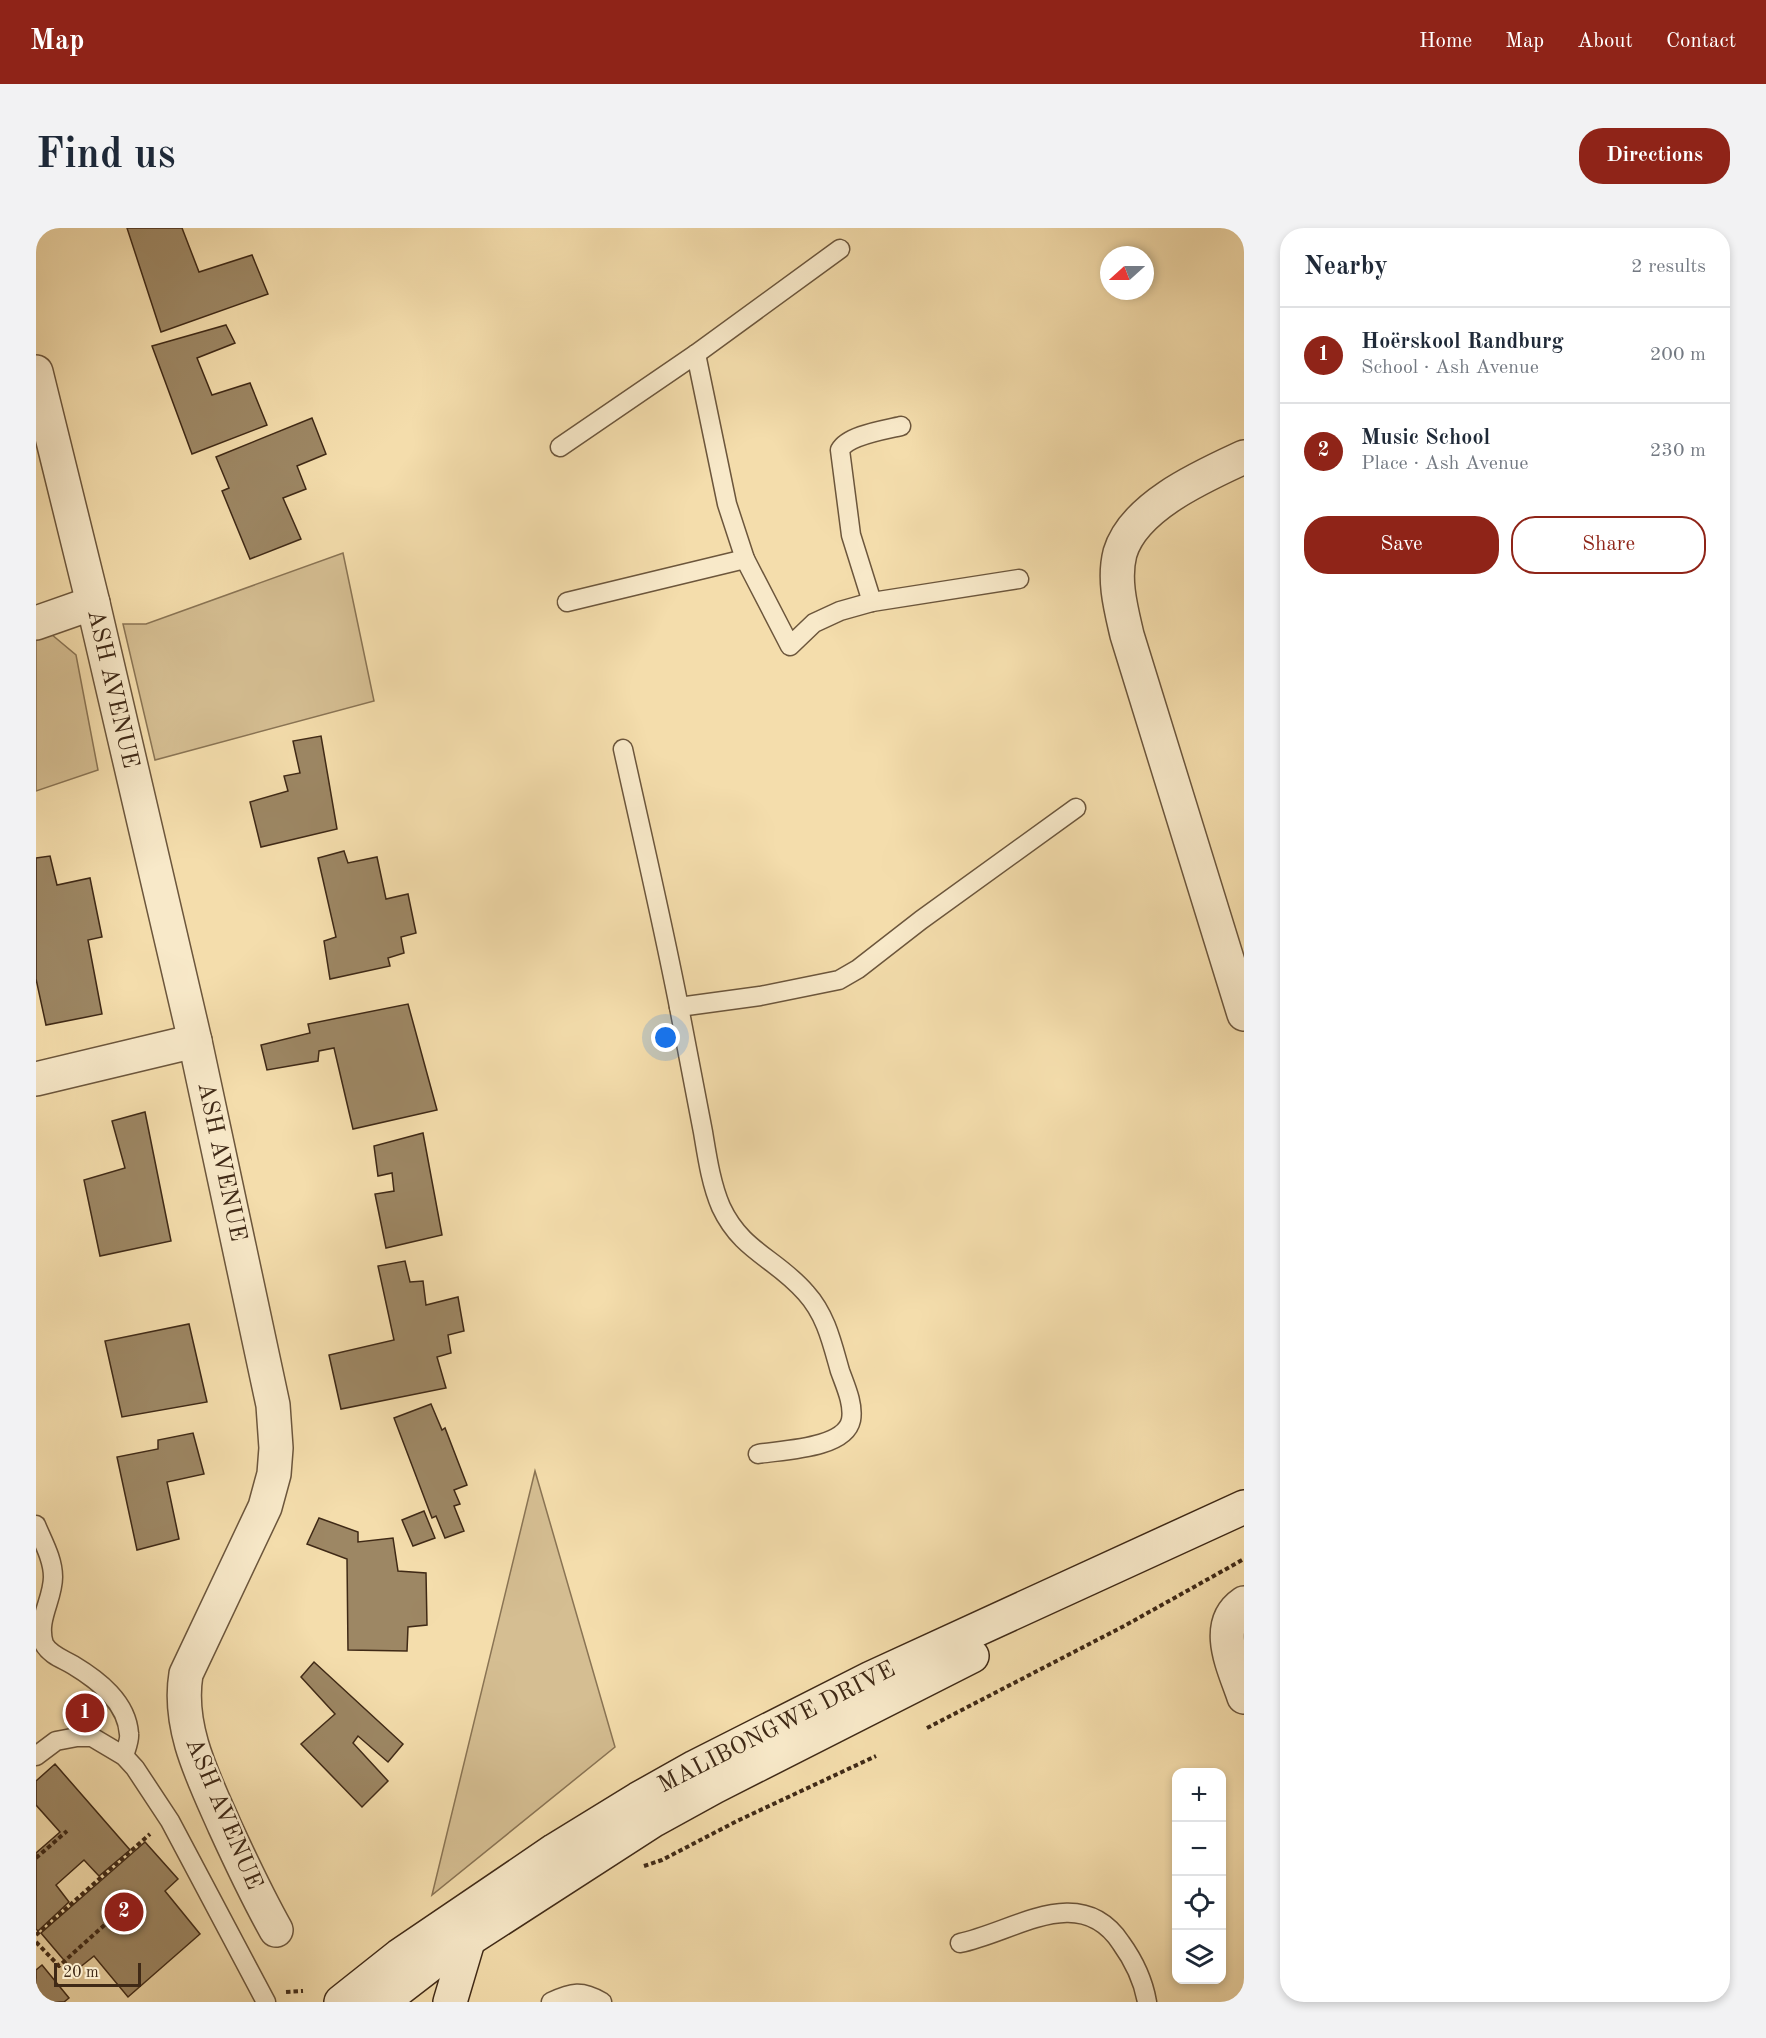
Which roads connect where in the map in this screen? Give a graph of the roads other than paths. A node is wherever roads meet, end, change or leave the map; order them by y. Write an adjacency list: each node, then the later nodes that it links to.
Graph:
1 (840, 249): 2 (lane)
2 (696, 354): 5 (lane); 7 (lane)
3 (36, 372): 11 (street, ASH AVENUE)
4 (901, 426): 10 (lane)
5 (560, 447)
6 (1244, 456): 15 (street)
7 (745, 559): 9 (lane); 10 (lane)
8 (1019, 579): 10 (lane)
9 (567, 602)
10 (872, 602)
11 (93, 603): 12 (street); 18 (street, ASH AVENUE)
12 (36, 623)
13 (623, 749): 16 (lane)
14 (1076, 808): 16 (lane)
15 (1237, 969): 17 (street)
16 (679, 1007): 20 (lane)
17 (1244, 1014)
18 (195, 1041): 19 (street); 28 (street, ASH AVENUE)
19 (36, 1079)
20 (758, 1454)
21 (1244, 1507): 32 (street, MALIBONGWE DRIVE)
22 (36, 1525): 27 (lane)
23 (1244, 1525): 29 (street, MALIBONGWE DRIVE)
24 (1244, 1603): 25 (street)
25 (1244, 1697)
26 (36, 1756): 27 (lane)
27 (124, 1756): 31 (lane)
28 (276, 1930)
29 (470, 1938): 33 (street, MALIBONGWE DRIVE); 34 (street)
30 (960, 1943): 37 (lane)
31 (266, 2002)
32 (341, 2002)
33 (382, 2002)
34 (450, 2002)
35 (551, 2002): 36 (lane)
36 (602, 2002)
37 (1147, 2002)

